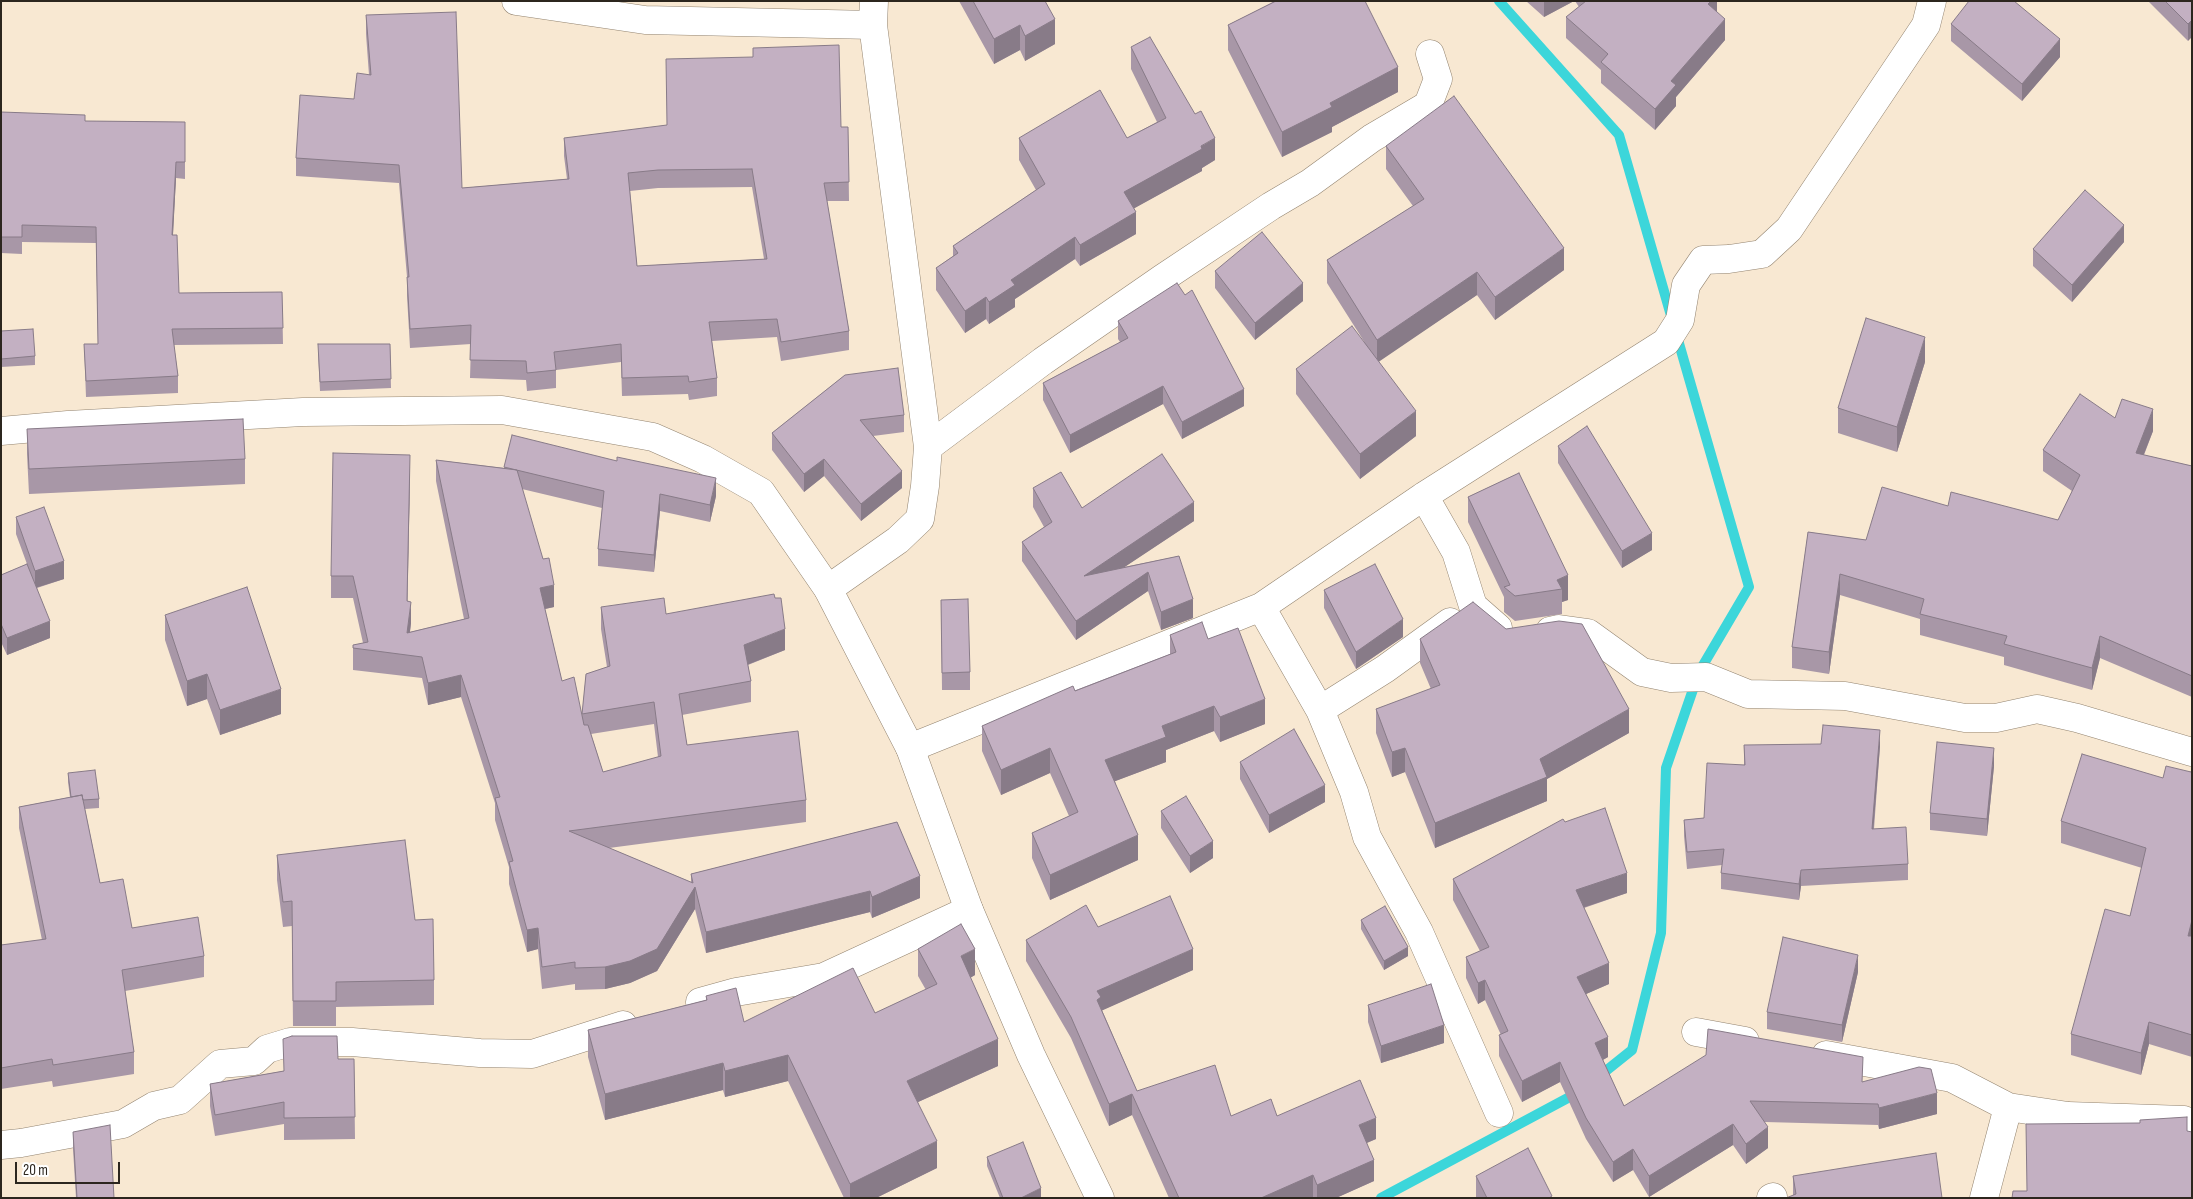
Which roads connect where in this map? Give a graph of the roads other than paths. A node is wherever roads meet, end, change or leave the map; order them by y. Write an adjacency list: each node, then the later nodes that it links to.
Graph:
1 (516, 1): 3 (street)
2 (1932, 1): 7 (street)
3 (873, 13): 6 (street)
4 (1430, 54): 6 (street)
5 (1, 431): 8 (street)
6 (928, 448): 8 (street)
7 (1424, 496): 9 (street); 10 (street)
8 (828, 589): 12 (street)
9 (1473, 606): 11 (street); 13 (street)
10 (1261, 607): 11 (street); 12 (street)
11 (1320, 710): 21 (street)
12 (910, 748): 14 (street)
13 (2192, 752)
14 (969, 910): 15 (street); 24 (street)
15 (680, 1007)
16 (643, 1018): 23 (street)
17 (1696, 1032): 18 (street)
18 (1772, 1046)
19 (1801, 1051): 20 (street)
20 (2008, 1107): 22 (street); 25 (street)
21 (1499, 1113)
22 (2192, 1123)
23 (1, 1145)
24 (1100, 1198)
25 (1984, 1198)

